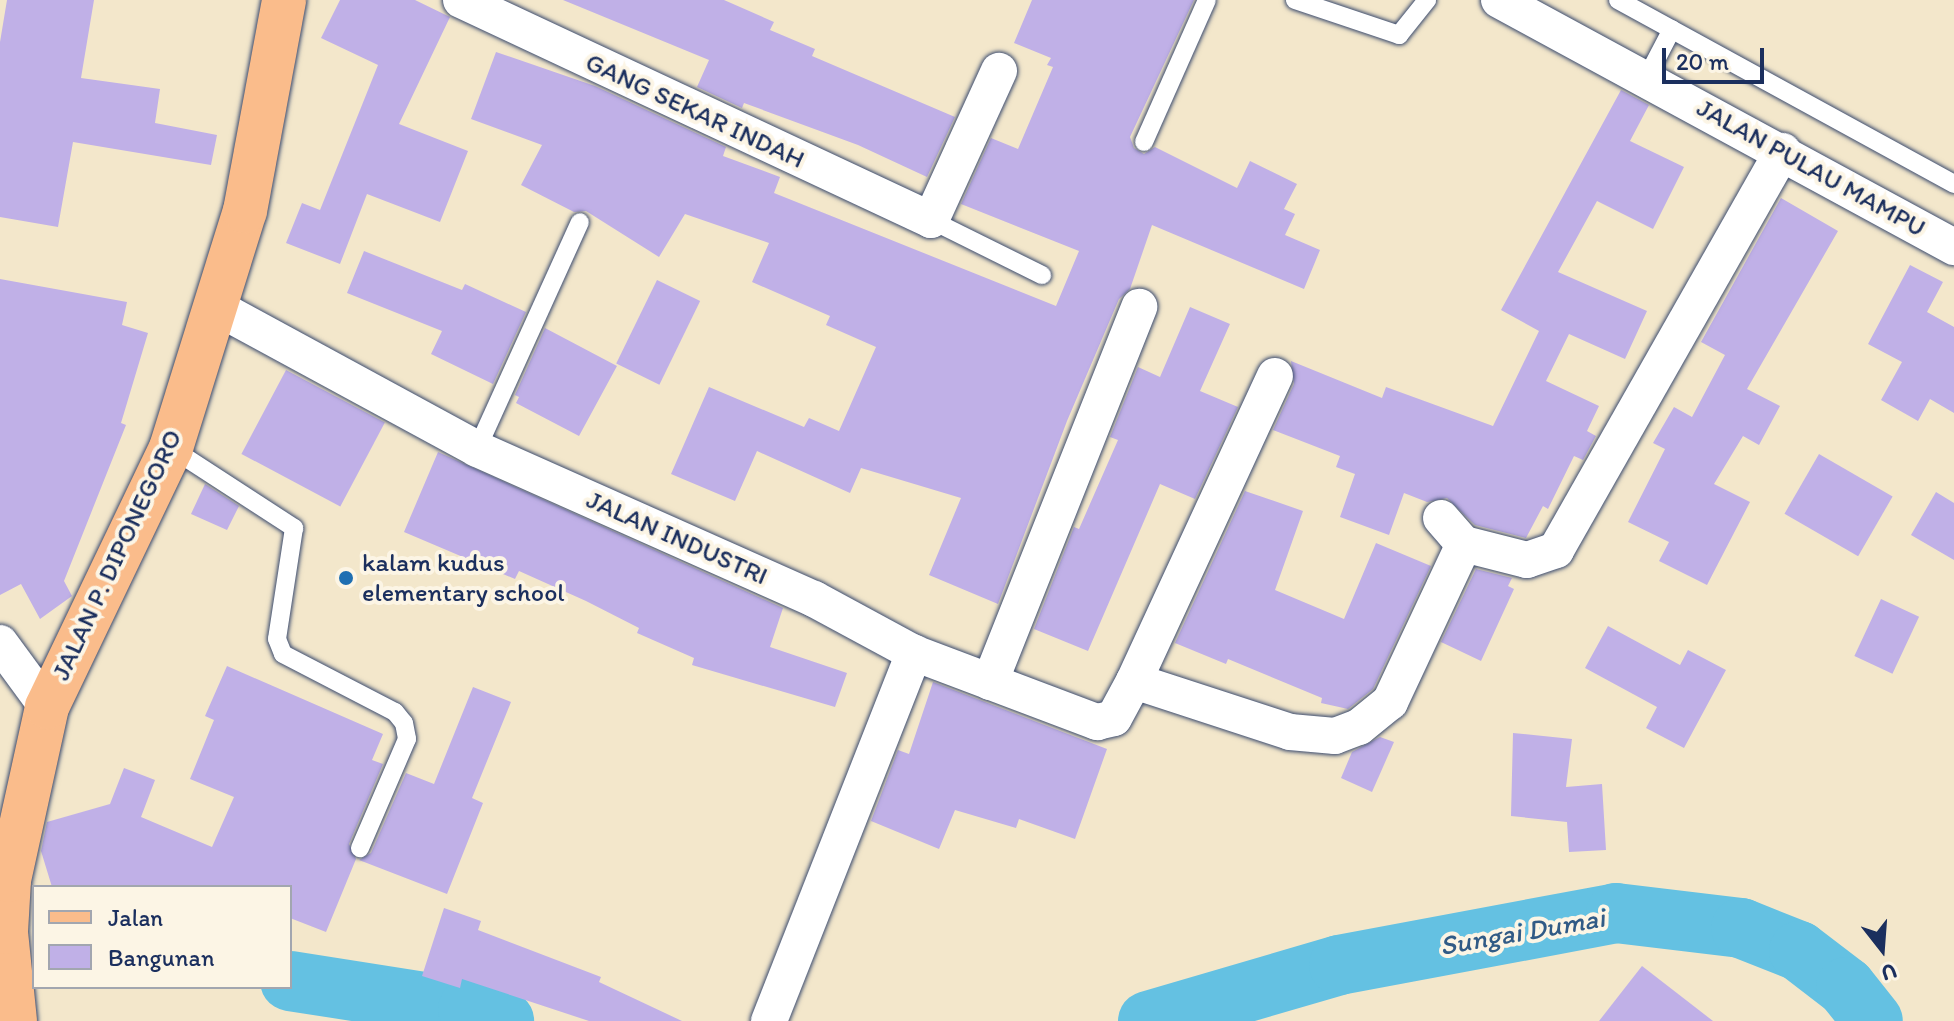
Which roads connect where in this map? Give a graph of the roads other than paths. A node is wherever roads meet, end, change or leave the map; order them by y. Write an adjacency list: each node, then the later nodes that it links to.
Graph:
1 (284, 0): 18 (main road, JALAN P. DIPONEGORO)
2 (461, 0): 14 (street, GANG SEKAR INDAH)
3 (1207, 0): 11 (lane)
4 (1295, 0): 5 (lane)
5 (1427, 0)
6 (1499, 0): 10 (street, JALAN PULAU MAMPU)
7 (1618, 0): 8 (lane)
8 (1672, 29): 10 (lane); 13 (lane)
9 (999, 71): 14 (street)
10 (1646, 79): 12 (street, JALAN PULAU MAMPU)
11 (1144, 142)
12 (1783, 151): 16 (street, JALAN PULAU MAMPU); 25 (street)
13 (1954, 184)
14 (931, 220): 17 (lane)
15 (580, 222): 22 (lane)
16 (1954, 247)
17 (1042, 275)
18 (214, 306): 21 (main road, JALAN P. DIPONEGORO); 22 (street, JALAN INDUSTRI)
19 (1139, 307): 26 (street)
20 (1275, 376): 25 (street, JALAN INDUSTRI)
21 (171, 448): 27 (main road, JALAN P. DIPONEGORO); 28 (lane)
22 (477, 449): 24 (street, JALAN INDUSTRI)
23 (0, 643): 27 (street)
24 (914, 653): 26 (street, JALAN INDUSTRI); 30 (street)
25 (1134, 681): 26 (street, JALAN INDUSTRI)
26 (990, 682)
27 (47, 707): 29 (main road, JALAN P. DIPONEGORO)
28 (360, 848)
29 (15, 1021)
30 (769, 1021)

